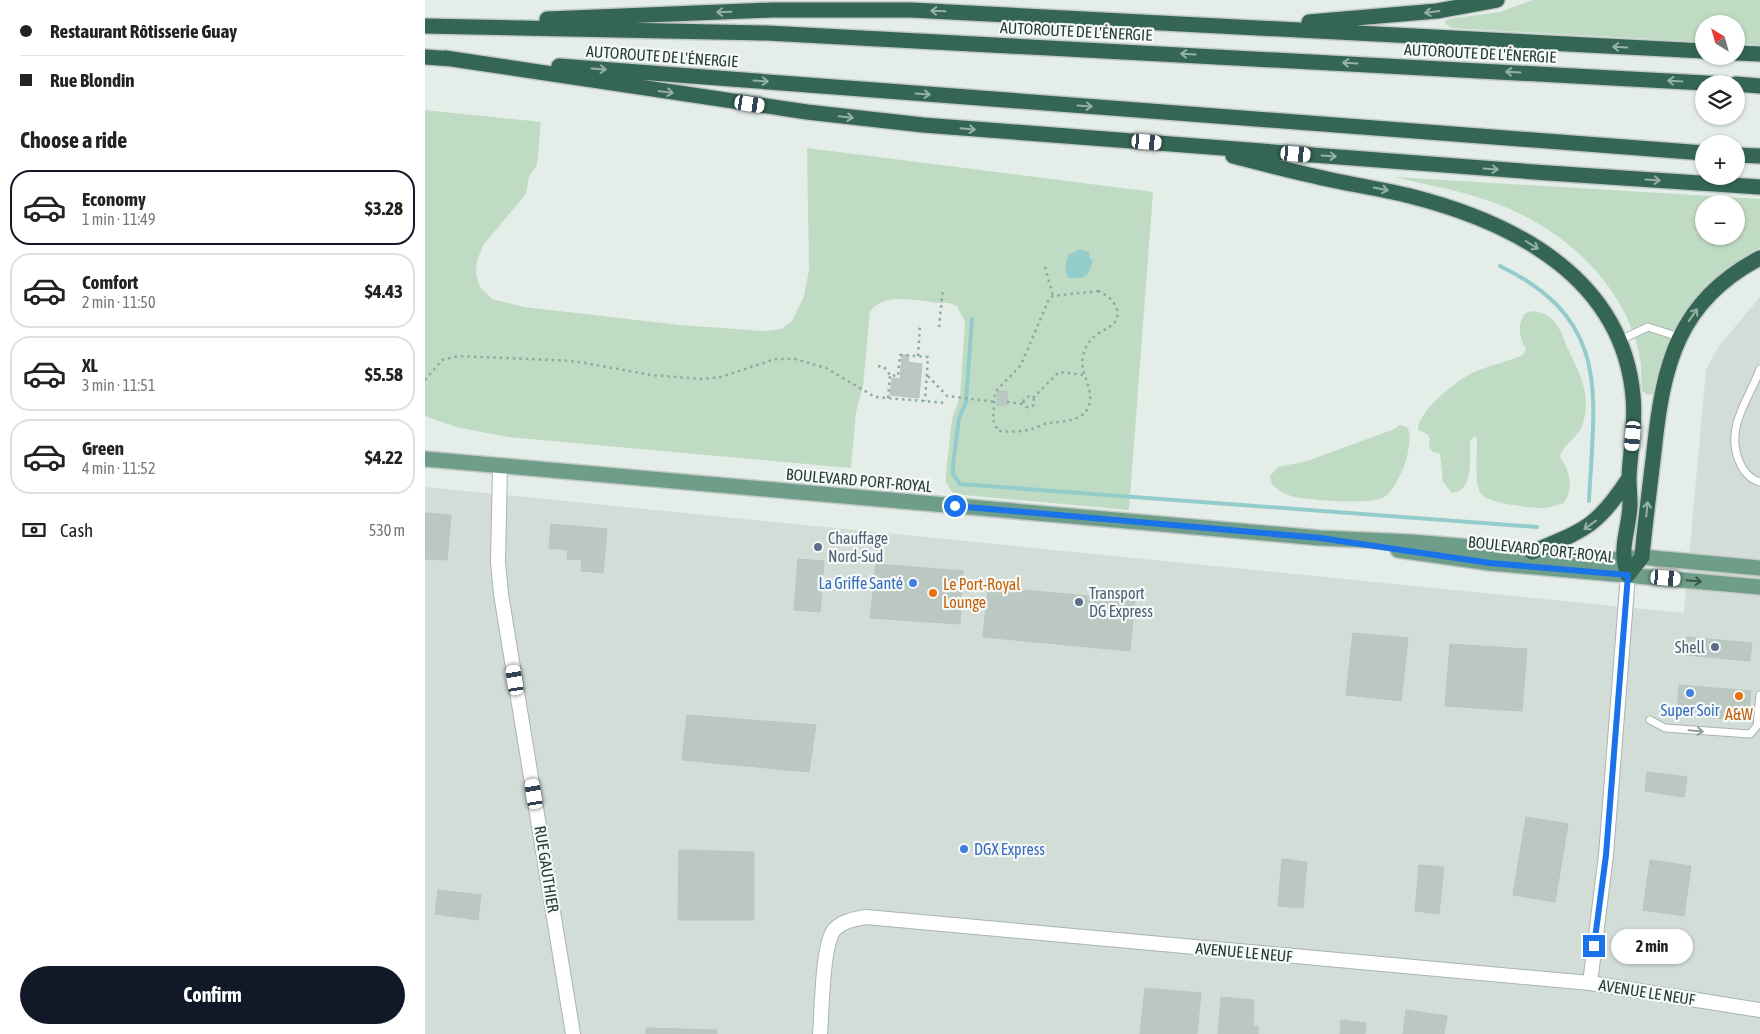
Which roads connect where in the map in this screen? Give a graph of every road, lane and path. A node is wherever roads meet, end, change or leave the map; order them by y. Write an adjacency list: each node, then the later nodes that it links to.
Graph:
1 (1497, 0): 3 (highway, one-way to 3)
2 (425, 25): 3 (highway, one-way to 2); 9 (highway, AUTOROUTE DE L'ÉNERGIE, one-way to 2)
3 (1253, 27): 4 (highway, one-way to 3)
4 (1695, 51)
5 (1745, 53): 6 (highway)
6 (1760, 54)
7 (425, 57): 8 (highway, AUTOROUTE DE L'ÉNERGIE)
8 (445, 58): 12 (highway, one-way to 12); 13 (highway, AUTOROUTE DE L'ÉNERGIE, one-way to 13)
9 (1695, 82)
10 (1745, 85): 11 (highway)
11 (1760, 86)
12 (1193, 146): 16 (highway, one-way to 16); 24 (highway, one-way to 24)
13 (1695, 152)
14 (1745, 155): 15 (highway)
15 (1760, 156)
16 (1760, 187)
17 (1760, 258): 23 (highway, one-way to 17)
18 (1045, 267): 20 (path)
19 (943, 288): 22 (path)
20 (1053, 296): 30 (path); 37 (path)
21 (920, 326): 25 (path)
22 (939, 327)
23 (1679, 337): 24 (lane); 47 (highway, one-way to 23)
24 (1620, 340): 43 (highway)
25 (918, 356): 28 (path); 29 (path)
26 (878, 366): 28 (path)
27 (1760, 369): 44 (lane)
28 (890, 375): 34 (path)
29 (927, 375): 33 (path); 37 (path)
30 (1086, 375): 35 (path); 37 (path)
31 (425, 380): 34 (path)
32 (919, 393): 33 (path)
33 (925, 394): 36 (path)
34 (888, 398): 36 (path)
35 (1033, 398): 40 (path); 40 (path)
36 (925, 401): 38 (path)
37 (996, 401)
38 (947, 402)
39 (1007, 402): 40 (path)
40 (1024, 404)
41 (425, 459): 42 (main road, BOULEVARD PORT-ROYAL)
42 (500, 466): 45 (main road, BOULEVARD PORT-ROYAL); 56 (street, RUE GAUTHIER)
43 (1629, 478): 46 (highway, one-way to 46); 48 (highway)
44 (1760, 482)
45 (1320, 538): 46 (main road, BOULEVARD PORT-ROYAL); 50 (main road, BOULEVARD PORT-ROYAL)
46 (1533, 552): 48 (main road, BOULEVARD PORT-ROYAL)
47 (1641, 557): 48 (main road, BOULEVARD PORT-ROYAL); 49 (main road, BOULEVARD PORT-ROYAL); 50 (highway)
48 (1622, 560): 50 (highway)
49 (1760, 568)
50 (1628, 575): 51 (main road, BOULEVARD PORT-ROYAL, one-way to 51); 54 (street)
51 (1760, 587)
52 (1760, 695): 53 (lane, one-way to 52)
53 (1650, 720)
54 (1590, 983): 55 (street, AVENUE LE NEUF); 57 (street, AVENUE LE NEUF)
55 (1760, 1010)
56 (573, 1034)
57 (820, 1034)

